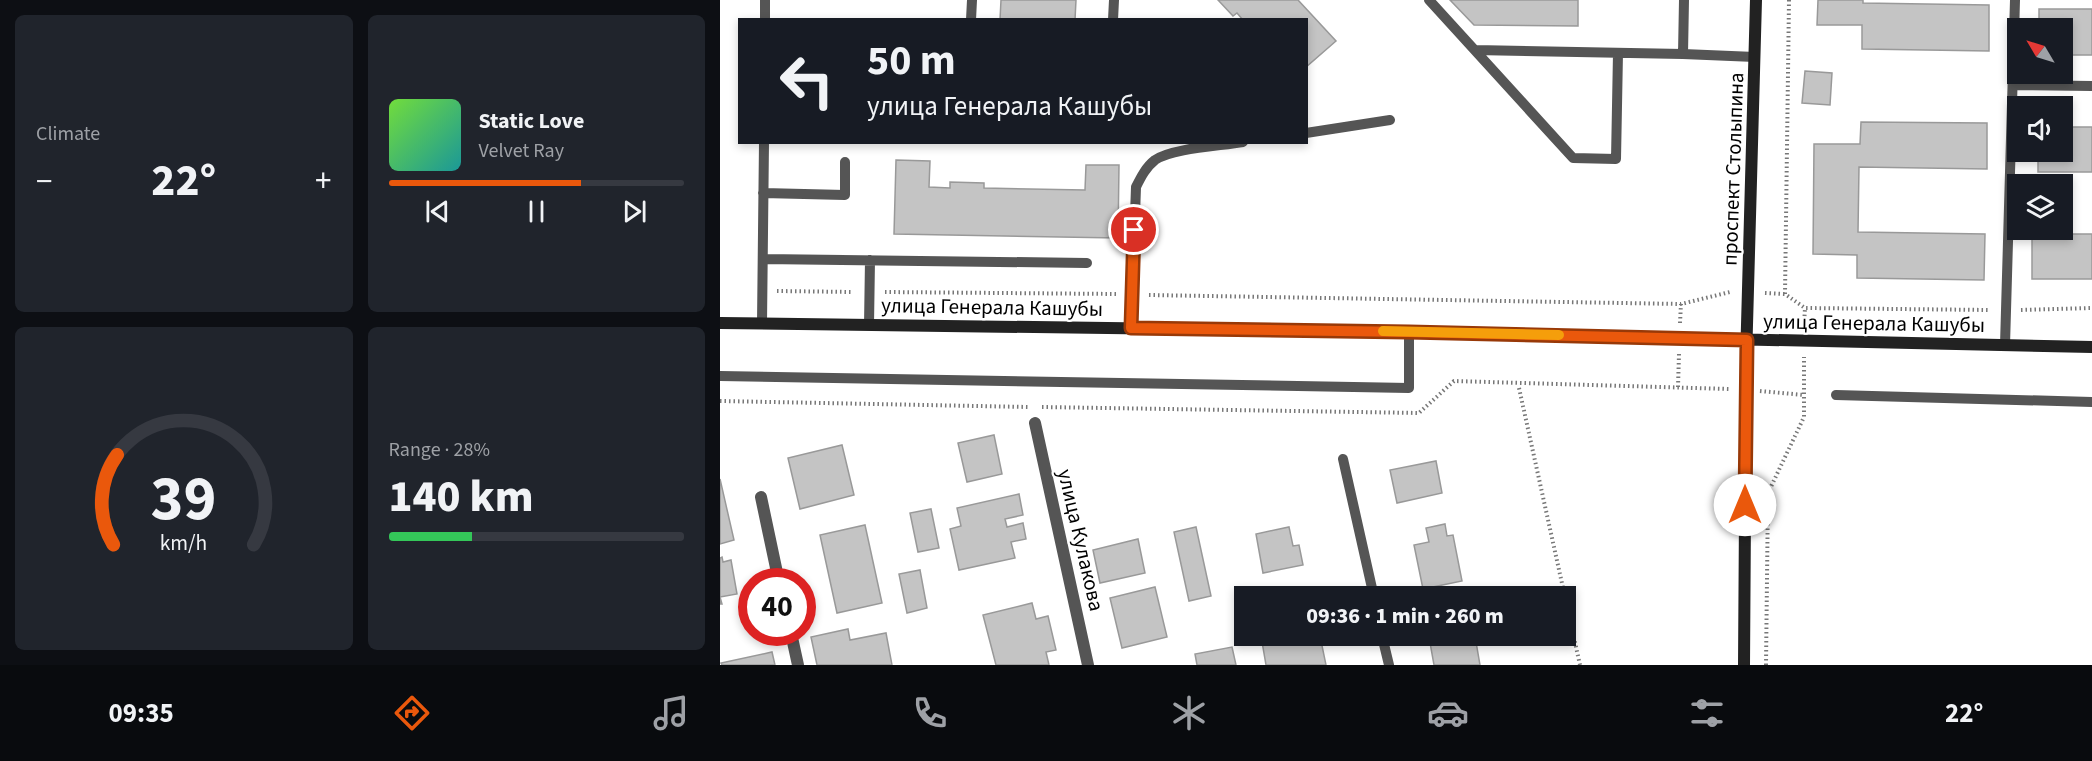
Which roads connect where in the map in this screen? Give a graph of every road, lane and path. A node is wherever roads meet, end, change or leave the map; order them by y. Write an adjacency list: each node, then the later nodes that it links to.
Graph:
1 (765, 0): 9 (lane)
2 (972, 0): 10 (lane)
3 (1114, 0): 11 (lane)
4 (1429, 0): 12 (lane)
5 (1684, 0): 14 (lane)
6 (1756, 0): 15 (street, проспект Столыпина)
7 (1789, 0): 30 (path)
8 (2015, 0): 16 (lane)
9 (765, 18)
10 (971, 18)
11 (1113, 18)
12 (1475, 50): 13 (lane); 13 (lane)
13 (1618, 53): 14 (lane)
14 (1683, 54): 15 (lane)
15 (1755, 57): 29 (street, проспект Столыпина)
16 (2014, 85): 17 (lane); 34 (lane)
17 (2092, 86)
18 (1390, 120): 19 (lane)
19 (1308, 133)
20 (764, 144): 23 (lane)
21 (1230, 144): 31 (lane)
22 (845, 162): 23 (lane)
23 (763, 193): 24 (lane)
24 (763, 259): 25 (lane); 27 (lane)
25 (870, 260): 26 (lane); 28 (lane)
26 (1087, 263)
27 (763, 291): 28 (path); 36 (lane)
28 (870, 292): 31 (path); 37 (lane)
29 (1748, 293): 30 (path); 31 (path); 40 (street, проспект Столыпина)
30 (1785, 294): 32 (path)
31 (1132, 295): 38 (lane)
32 (1804, 308): 34 (path); 41 (path)
33 (2092, 308): 34 (path)
34 (2007, 311): 42 (lane)
35 (720, 323): 36 (street, улица Генерала Кашубы)
36 (762, 323): 37 (street, улица Генерала Кашубы)
37 (869, 325): 38 (street, улица Генерала Кашубы)
38 (1131, 328): 39 (street, улица Генерала Кашубы)
39 (1409, 332): 40 (street, улица Генерала Кашубы); 44 (lane)
40 (1747, 340): 41 (street, улица Генерала Кашубы); 61 (street, проспект Столыпина)
41 (1804, 341): 42 (street, улица Генерала Кашубы); 62 (path)
42 (2006, 345): 43 (street, улица Генерала Кашубы)
43 (2092, 347)
44 (720, 376)
45 (1519, 388): 53 (path)
46 (1836, 395): 47 (lane)
47 (2092, 402)
48 (1035, 423): 58 (street, улица Кулакова)
49 (1343, 459): 52 (lane)
50 (760, 497): 51 (street)
51 (776, 568)
52 (1372, 586)
53 (1563, 586)
54 (794, 646): 57 (street)
55 (1384, 646): 59 (lane)
56 (1576, 646): 60 (path)
57 (798, 665)
58 (1089, 665)
59 (1389, 665)
60 (1580, 665)
61 (1744, 665)
62 (1766, 665)

